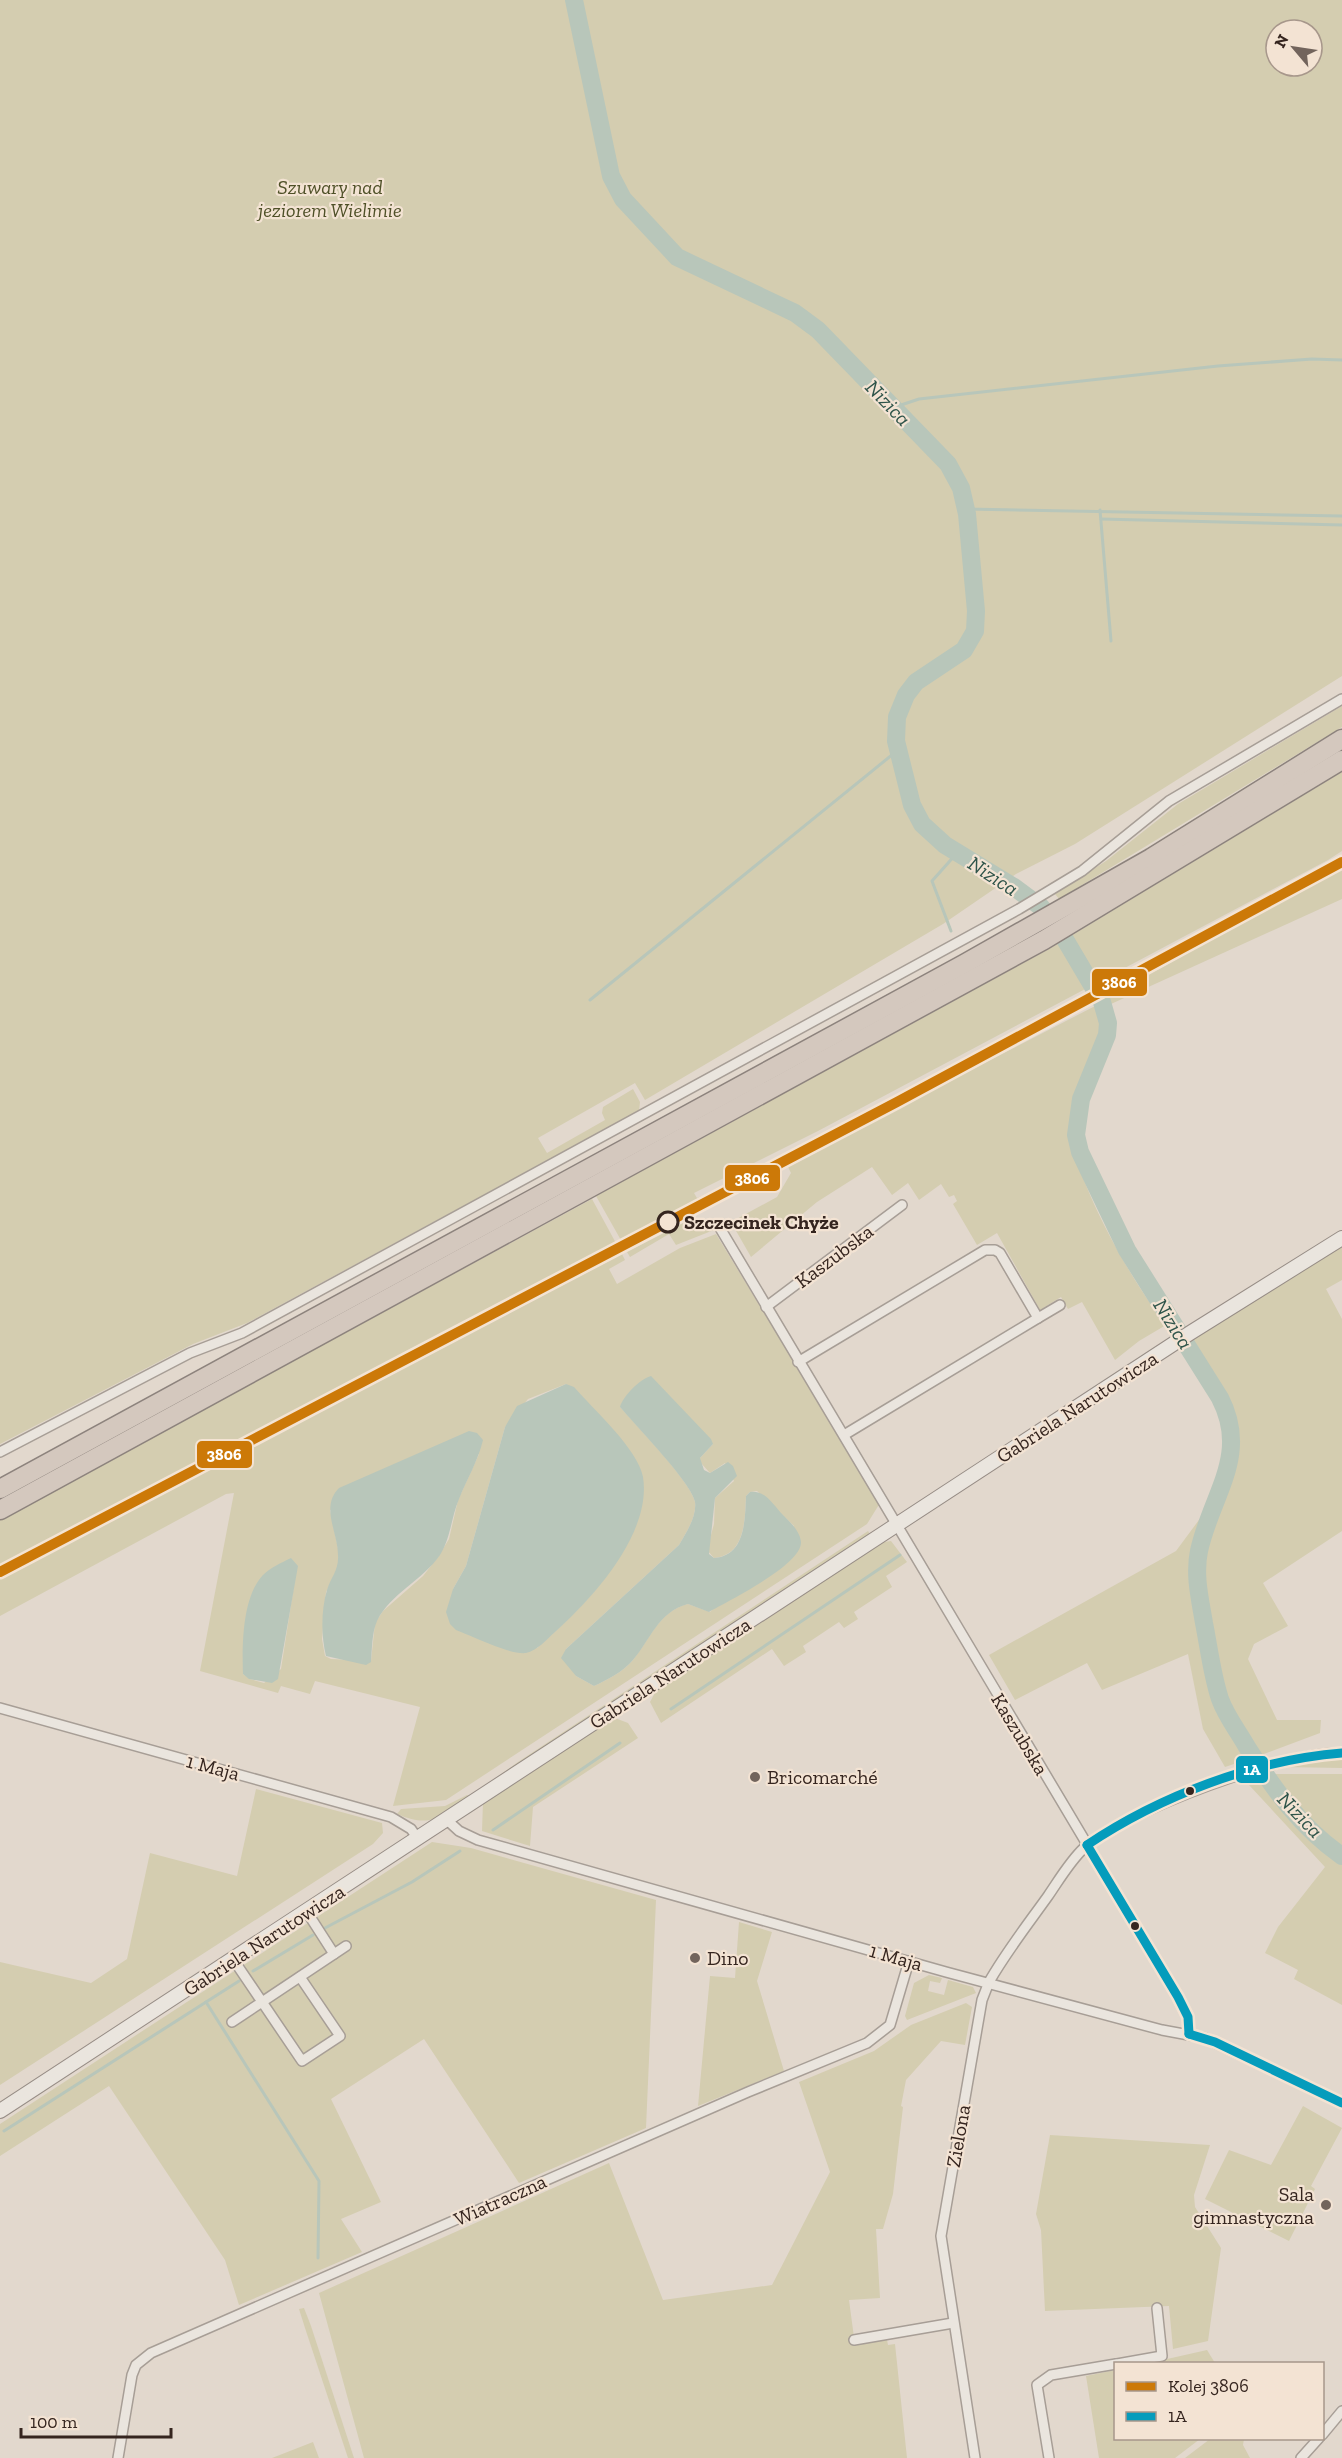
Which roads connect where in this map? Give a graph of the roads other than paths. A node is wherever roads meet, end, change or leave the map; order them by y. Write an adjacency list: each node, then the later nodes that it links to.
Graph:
1 (1342, 699): 12 (street)
2 (1342, 739): 13 (highway)
3 (1342, 760): 14 (highway)
4 (902, 1205): 8 (street, Kaszubska)
5 (720, 1228): 8 (street, Kaszubska)
6 (1342, 1238): 15 (main road, Gabriela Narutowicza)
7 (1060, 1305): 9 (street)
8 (766, 1307): 10 (street, Kaszubska)
9 (1038, 1318): 10 (street); 11 (street)
10 (798, 1362): 11 (street, Kaszubska)
11 (844, 1434): 15 (street, Kaszubska)
12 (0, 1452)
13 (0, 1489)
14 (0, 1510)
15 (896, 1525): 18 (main road, Gabriela Narutowicza); 20 (street, Kaszubska)
16 (0, 1708): 19 (street, 1 Maja)
17 (1342, 1753): 20 (street, Zielona)
18 (447, 1820): 19 (main road, Gabriela Narutowicza); 25 (street, 1 Maja)
19 (418, 1839): 21 (main road, Gabriela Narutowicza)
20 (1088, 1845): 27 (street, Zielona); 30 (street, Kaszubska)
21 (307, 1912): 23 (street); 24 (main road, Gabriela Narutowicza)
22 (346, 1946): 23 (street)
23 (334, 1954): 26 (street)
24 (234, 1959): 28 (street); 32 (main road, Gabriela Narutowicza)
25 (909, 1961): 27 (street, 1 Maja); 41 (street, Wiatraczna)
26 (300, 1977): 28 (street); 28 (street)
27 (989, 1982): 30 (street, 1 Maja); 34 (street, Zielona)
28 (262, 2002): 29 (street)
29 (232, 2022)
30 (1189, 2034): 31 (street, 1 Maja)
31 (1342, 2103)
32 (0, 2111)
33 (1157, 2308): 36 (street)
34 (953, 2323): 35 (street); 42 (street, Zielona)
35 (854, 2340)
36 (1128, 2362)
37 (1114, 2364): 43 (street)
38 (1342, 2411): 39 (street)
39 (1324, 2433)
40 (1318, 2440): 44 (street)
41 (118, 2458)
42 (975, 2458)
43 (1049, 2458)
44 (1301, 2458)

